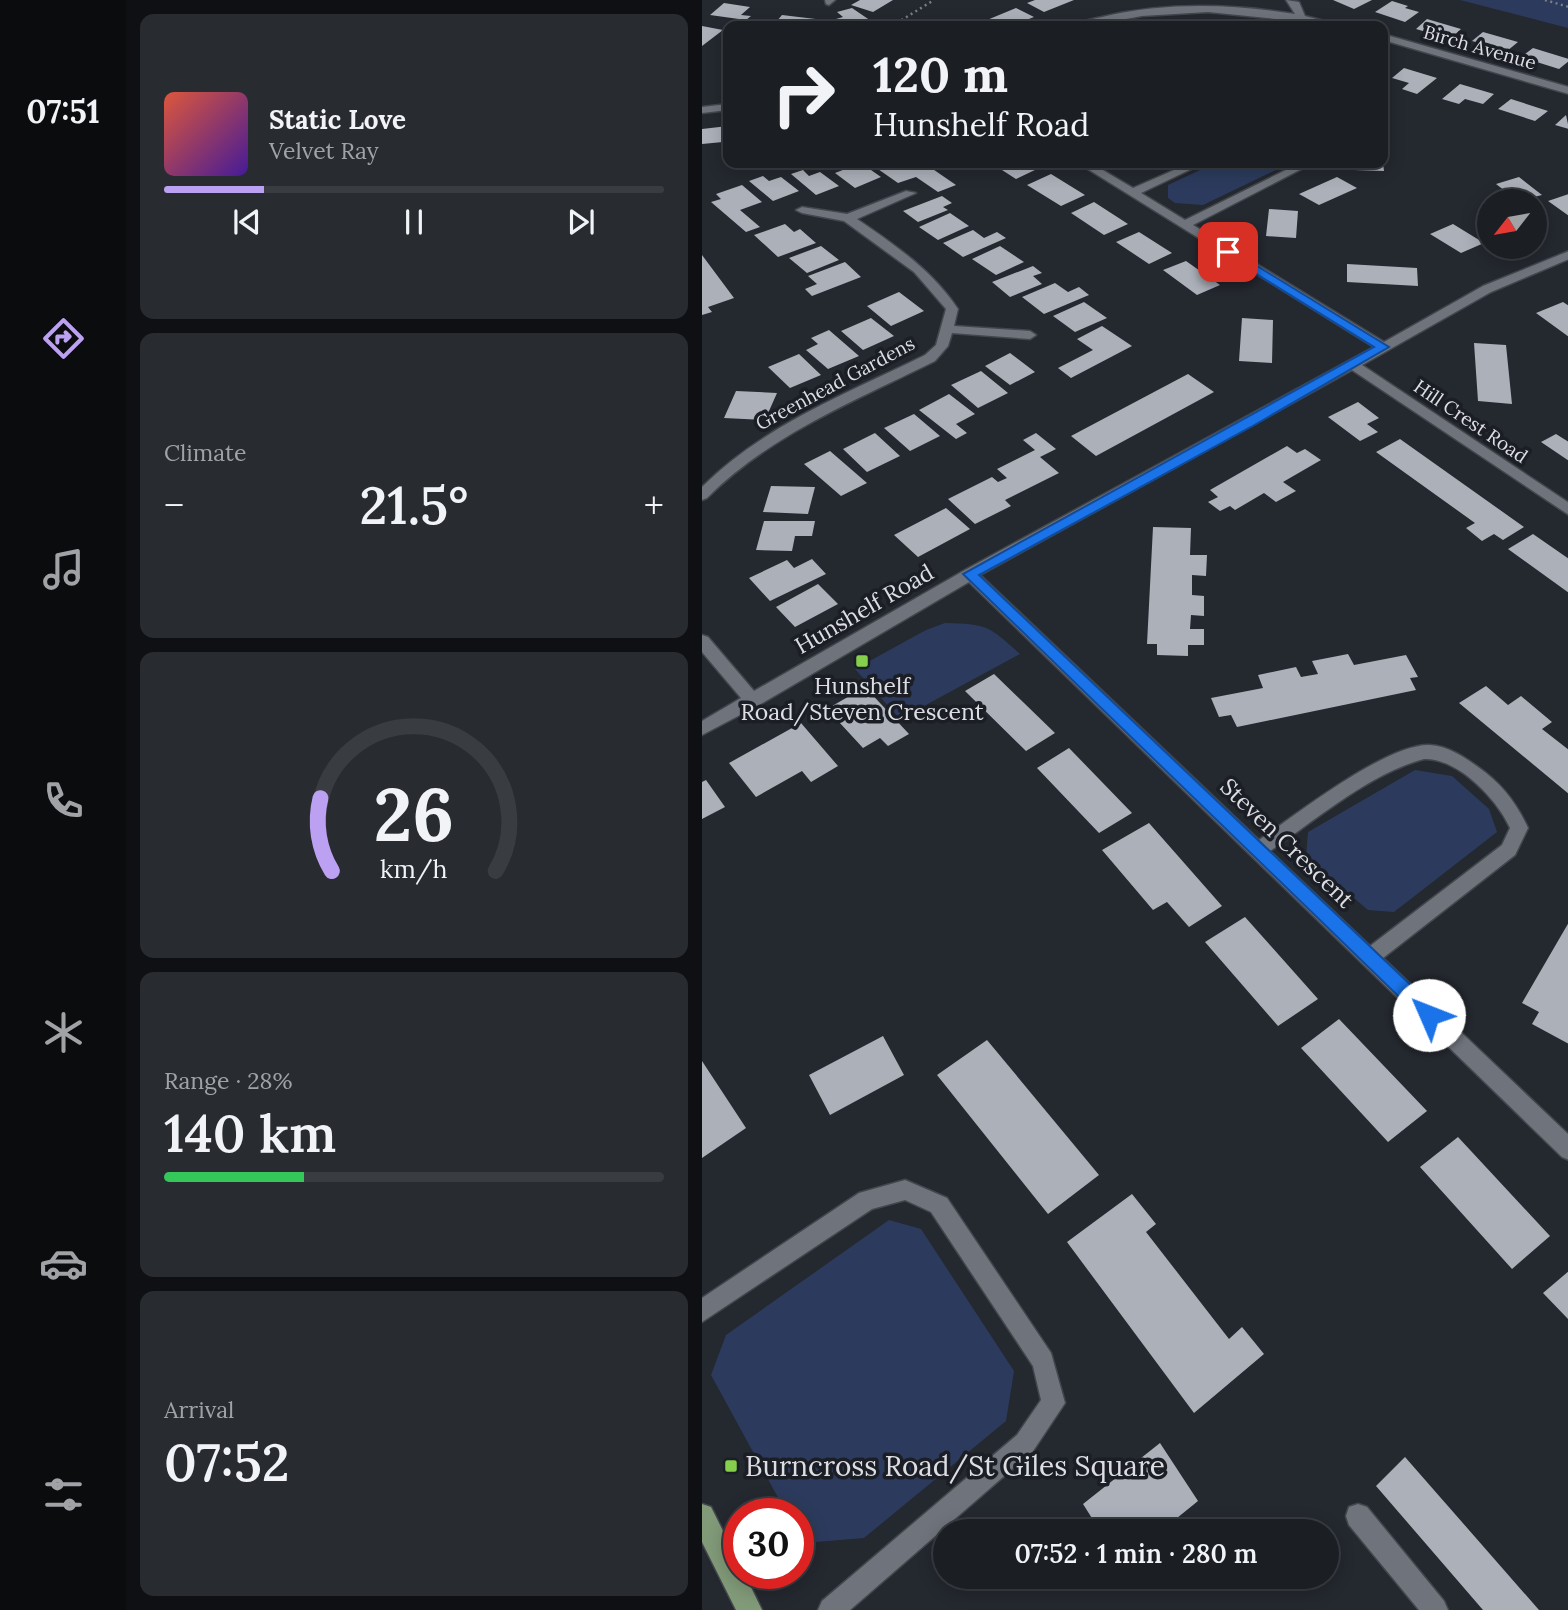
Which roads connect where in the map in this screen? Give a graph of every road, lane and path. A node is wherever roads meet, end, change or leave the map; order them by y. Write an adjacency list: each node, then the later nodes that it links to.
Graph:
1 (934, 0): 8 (path)
2 (1291, 0): 7 (street)
3 (1545, 0): 5 (path)
4 (1133, 3): 6 (street)
5 (1568, 6)
6 (1130, 16): 7 (street); 9 (street)
7 (1300, 17): 10 (street)
8 (900, 21)
9 (1104, 21)
10 (1317, 21)
11 (1388, 38): 12 (street, Birch Avenue)
12 (1568, 91)
13 (723, 108): 14 (street)
14 (702, 110)
15 (1092, 168): 18 (street)
16 (1188, 168): 18 (street)
17 (1298, 168): 22 (street)
18 (1133, 192): 22 (street)
19 (910, 193): 21 (street)
20 (802, 210): 21 (street)
21 (848, 218): 24 (street)
22 (1184, 225): 26 (street)
23 (1568, 254): 26 (street, Hunshelf Road)
24 (946, 329): 25 (street); 28 (street, Greenhead Gardens)
25 (1030, 335)
26 (1383, 347): 27 (street, Hunshelf Road)
27 (1352, 364): 29 (street, Hill Crest Road); 30 (street, Hunshelf Road)
28 (702, 495)
29 (1568, 510)
30 (970, 574): 32 (street, Hunshelf Road); 34 (street, Steven Crescent)
31 (702, 641): 32 (street)
32 (753, 701): 33 (street, Hunshelf Road)
33 (702, 729)
34 (1258, 850): 35 (street, Steven Crescent); 35 (street)
35 (1370, 957): 36 (street, Steven Crescent)
36 (1568, 1150)
37 (702, 1311): 41 (street)
38 (702, 1516): 40 (main road)
39 (1358, 1516): 42 (street)
40 (749, 1610)
41 (830, 1610)
42 (1435, 1610)

